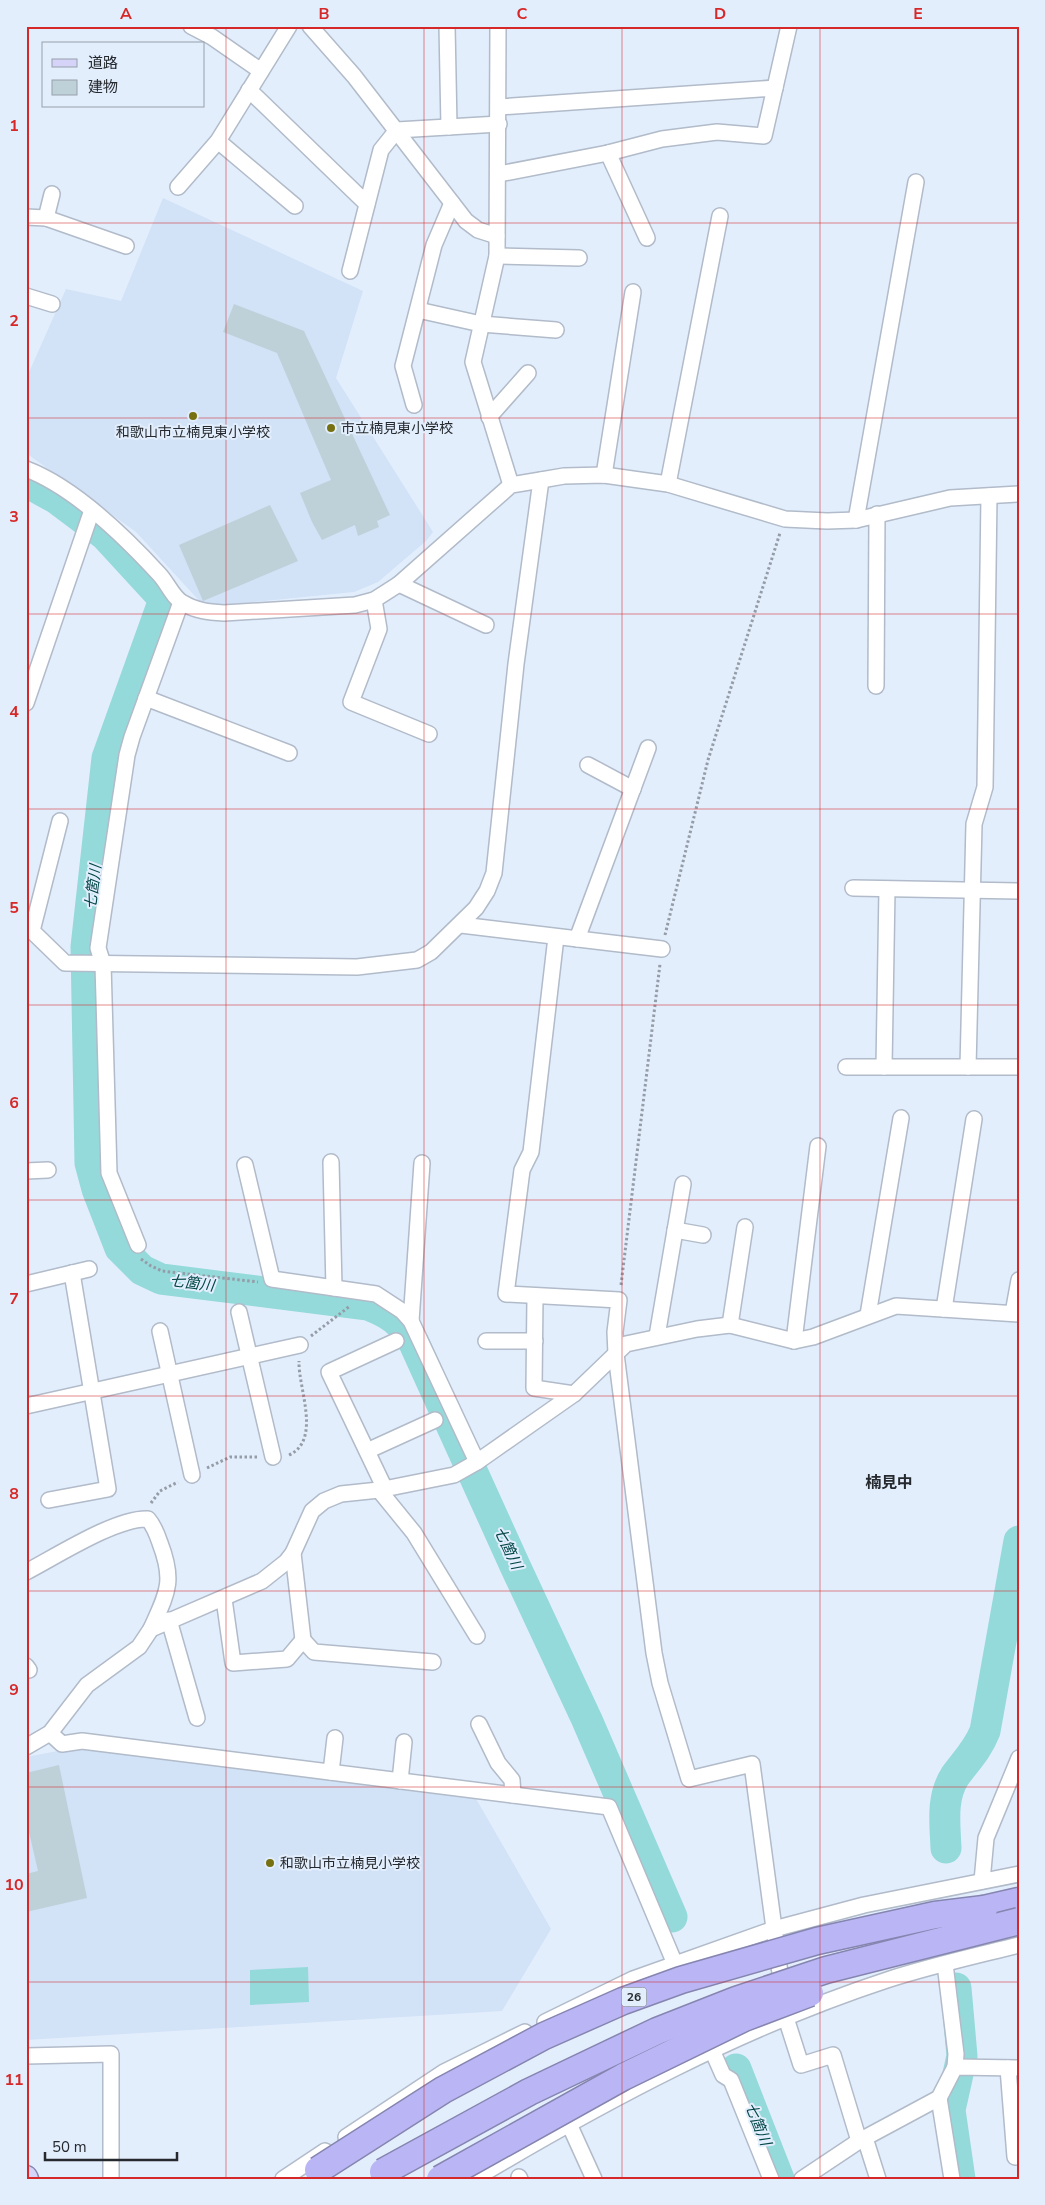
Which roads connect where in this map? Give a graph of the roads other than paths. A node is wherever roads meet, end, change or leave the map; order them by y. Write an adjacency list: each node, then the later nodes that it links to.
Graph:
1 (191, 26): 7 (street)
2 (289, 26): 7 (street)
3 (310, 26): 13 (street)
4 (447, 26): 12 (street)
5 (498, 26): 10 (street)
6 (789, 26): 8 (street)
7 (261, 71): 9 (street)
8 (775, 88): 10 (street); 15 (street)
9 (249, 90): 14 (street); 21 (street)
10 (499, 107): 11 (street)
11 (499, 124): 12 (street); 16 (street)
12 (449, 127): 13 (street)
13 (397, 130): 20 (street); 21 (street)
14 (218, 142): 18 (street); 22 (street)
15 (608, 153): 16 (street); 27 (street)
16 (499, 174): 26 (street)
17 (916, 182): 50 (street)
18 (178, 187)
19 (52, 194): 25 (street)
20 (452, 203): 26 (street); 35 (street)
21 (367, 204): 31 (street)
22 (295, 206)
23 (720, 216): 44 (street)
24 (26, 217): 25 (street)
25 (46, 218): 28 (street)
26 (497, 236): 29 (street)
27 (647, 238)
28 (126, 246)
29 (497, 256): 30 (street); 36 (street)
30 (579, 258)
31 (350, 271)
32 (633, 292): 42 (street)
33 (26, 296): 34 (street)
34 (52, 304)
35 (418, 310): 36 (street); 39 (street)
36 (481, 324): 37 (street); 40 (street)
37 (556, 330)
38 (528, 373): 40 (street)
39 (414, 405)
40 (489, 417): 45 (street)
41 (26, 469): 49 (street)
42 (604, 475): 43 (street); 44 (street)
43 (541, 480): 45 (street); 68 (street)
44 (668, 484): 50 (street)
45 (510, 485): 51 (street)
46 (1019, 494): 47 (street)
47 (989, 496): 48 (street); 66 (street)
48 (878, 514): 50 (street); 55 (street)
49 (89, 519): 53 (street); 57 (street)
50 (856, 520)
51 (399, 584): 52 (street); 54 (street)
52 (374, 600): 53 (street); 58 (street)
53 (181, 602): 56 (street)
54 (486, 625)
55 (876, 686)
56 (146, 698): 60 (street); 72 (street)
57 (26, 703)
58 (429, 734)
59 (648, 748): 62 (street)
60 (289, 753)
61 (588, 765): 62 (street)
62 (633, 789): 70 (street)
63 (60, 821): 72 (street)
64 (853, 888): 65 (street)
65 (887, 889): 66 (street); 74 (street)
66 (972, 890): 67 (street); 75 (street)
67 (1019, 891)
68 (461, 925): 69 (street); 72 (street)
69 (556, 937): 70 (street); 95 (street)
70 (577, 939): 71 (street)
71 (662, 949)
72 (90, 964): 89 (street)
73 (846, 1067): 74 (street)
74 (884, 1067): 75 (street)
75 (968, 1067): 76 (street)
76 (1019, 1067)
77 (901, 1118): 99 (street)
78 (974, 1119): 96 (street)
79 (818, 1146): 107 (street)
80 (331, 1162): 94 (street)
81 (422, 1164): 100 (street)
82 (246, 1165): 94 (street)
83 (48, 1170): 84 (street)
84 (26, 1171)
85 (683, 1184): 87 (street)
86 (745, 1227): 101 (street)
87 (676, 1230): 88 (street); 103 (street)
88 (702, 1235)
89 (137, 1249)
90 (89, 1269): 91 (street)
91 (72, 1273): 93 (street); 112 (street)
92 (1019, 1280): 98 (street)
93 (26, 1284)
94 (334, 1288): 100 (street)
95 (535, 1296): 106 (street); 109 (street)
96 (944, 1309): 98 (street); 99 (street)
97 (239, 1312): 110 (street)
98 (1016, 1313)
99 (868, 1315): 107 (street)
100 (411, 1321): 118 (street)
101 (730, 1325): 103 (street); 107 (street)
102 (160, 1331): 111 (street)
103 (657, 1336): 109 (street)
104 (396, 1341): 116 (street)
105 (486, 1341): 106 (street)
106 (535, 1341): 113 (street)
107 (794, 1341)
108 (300, 1344): 110 (street)
109 (616, 1354): 113 (street); 145 (street)
110 (249, 1356): 111 (street); 117 (street)
111 (170, 1374): 112 (street); 119 (street)
112 (93, 1390): 114 (street); 121 (street)
113 (574, 1394): 118 (street)
114 (26, 1406)
115 (435, 1420): 116 (street)
116 (367, 1452): 120 (street)
117 (273, 1457)
118 (471, 1466): 120 (street)
119 (192, 1475)
120 (382, 1490): 122 (street); 127 (street)
121 (49, 1500)
122 (292, 1553): 124 (street); 128 (street)
123 (26, 1572): 126 (street)
124 (224, 1599): 125 (street); 128 (street)
125 (169, 1620): 126 (street); 130 (street)
126 (151, 1629): 132 (street)
127 (477, 1636)
128 (303, 1640): 129 (street)
129 (433, 1662)
130 (197, 1718)
131 (480, 1724): 139 (street)
132 (50, 1733): 135 (street); 137 (street)
133 (335, 1738): 137 (street)
134 (404, 1742): 138 (street)
135 (26, 1747)
136 (1019, 1758): 141 (street)
137 (331, 1772): 138 (street)
138 (400, 1781): 139 (street)
139 (513, 1795): 148 (street)
140 (1019, 1874): 141 (street)
141 (982, 1881): 145 (street)
142 (1019, 1901): 143 (highway, 26)
143 (984, 1909): 159 (highway, 26, bridge); 160 (highway, 26, bridge)
144 (1019, 1921): 160 (highway, 26, bridge)
145 (774, 1929): 148 (street); 150 (street)
146 (1019, 1930): 163 (highway, bridge)
147 (1019, 1945): 149 (street)
148 (675, 1964): 162 (street)
149 (945, 1964): 150 (street); 153 (street)
150 (786, 2018): 151 (street); 157 (street)
151 (712, 2050): 156 (street); 166 (street)
152 (26, 2056): 161 (street)
153 (960, 2067): 154 (street); 155 (street)
154 (1013, 2068): 158 (street)
155 (939, 2098): 157 (street); 169 (street)
156 (569, 2124): 164 (street); 165 (street)
157 (862, 2139): 167 (street); 168 (street)
158 (1015, 2157)
159 (312, 2175)
160 (378, 2175)
161 (111, 2179)
162 (283, 2179)
163 (440, 2179)
164 (474, 2179)
165 (594, 2179)
166 (771, 2179)
167 (802, 2179)
168 (878, 2179)
169 (952, 2179)

